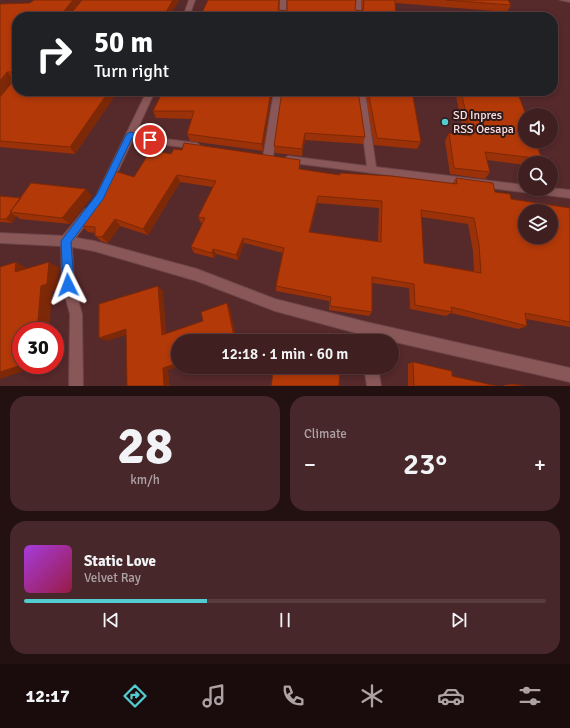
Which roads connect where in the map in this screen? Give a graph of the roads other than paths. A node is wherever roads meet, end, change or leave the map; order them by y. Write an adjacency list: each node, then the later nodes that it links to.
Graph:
1 (192, 0): 6 (street)
2 (283, 0): 7 (street)
3 (358, 0): 8 (street)
4 (563, 0): 5 (street)
5 (570, 0)
6 (188, 12)
7 (283, 12)
8 (358, 12)
9 (149, 96): 12 (street)
10 (277, 96): 14 (street)
11 (362, 96): 14 (street)
12 (130, 135): 13 (street); 19 (street)
13 (209, 148)
14 (372, 170): 15 (street)
15 (518, 188)
16 (558, 193): 17 (street)
17 (570, 194)
18 (0, 238): 19 (street)
19 (66, 241): 20 (street); 24 (street)
20 (363, 334)
21 (399, 341): 23 (street)
22 (372, 374): 25 (street)
23 (570, 375)
24 (76, 386)
25 (374, 386)

